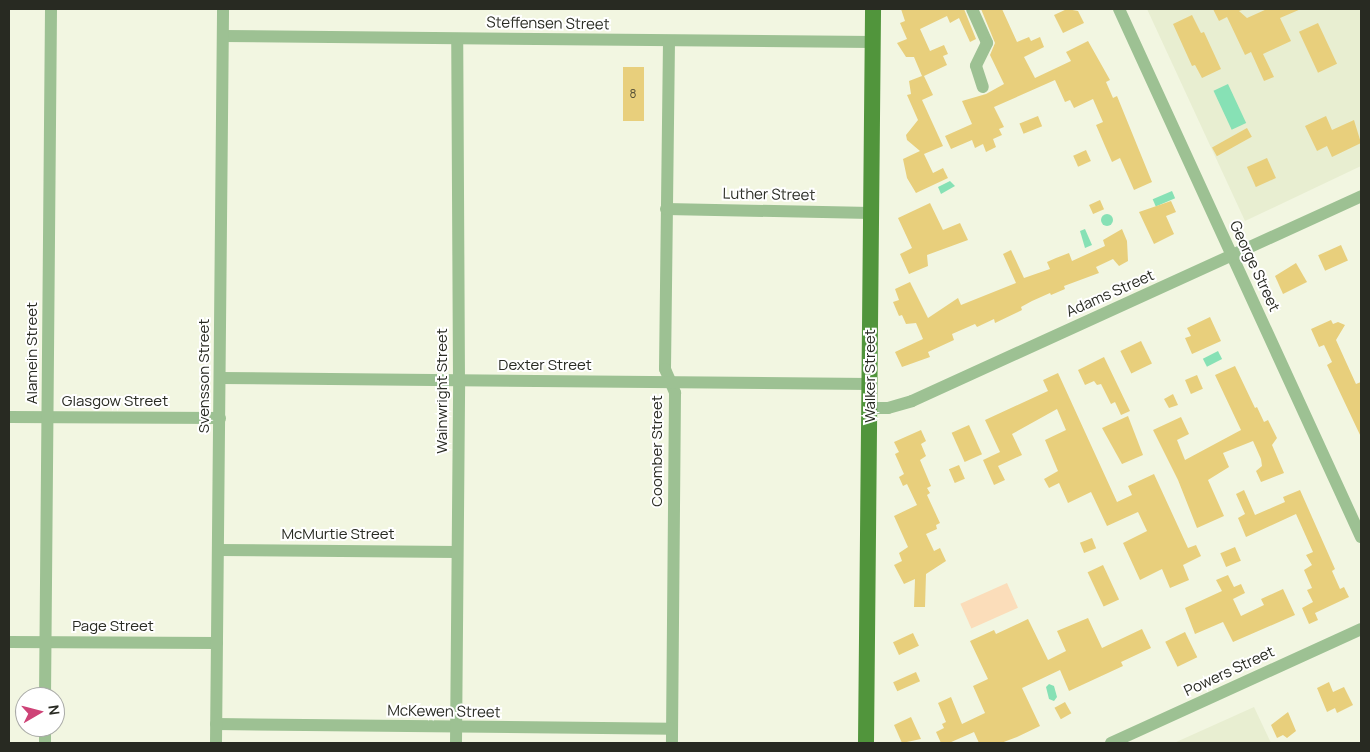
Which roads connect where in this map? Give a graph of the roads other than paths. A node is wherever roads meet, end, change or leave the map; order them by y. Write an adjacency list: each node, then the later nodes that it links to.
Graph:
1 (51, 9): 21 (street, Alamein Street)
2 (223, 9): 6 (street, Svensson Street)
3 (873, 9): 9 (main road, Walker Street)
4 (972, 9): 10 (street)
5 (1119, 9): 14 (street, George Street)
6 (223, 36): 7 (street, Steffensen Street); 15 (street, Svensson Street)
7 (457, 39): 8 (street, Steffensen Street); 16 (street, Wainwright Street)
8 (668, 41): 9 (street, Steffensen Street); 12 (street, Coomber Street)
9 (873, 42): 13 (main road, Walker Street)
10 (983, 88)
11 (1361, 196): 14 (street, Adams Street)
12 (666, 208): 13 (street, Luther Street); 17 (street, Coomber Street)
13 (871, 213): 18 (main road, Walker Street)
14 (1232, 255): 19 (street, Adams Street); 23 (street, George Street)
15 (220, 378): 16 (street, Dexter Street); 22 (street, Svensson Street)
16 (459, 381): 17 (street, Dexter Street); 25 (street, Wainwright Street)
17 (671, 382): 18 (street, Dexter Street); 33 (street, Coomber Street)
18 (870, 384): 19 (main road, Walker Street)
19 (870, 408): 37 (main road, Walker Street)
20 (9, 416): 21 (street, Glasgow Street)
21 (48, 417): 22 (street, Glasgow Street); 28 (street, Alamein Street)
22 (220, 418): 24 (street, Svensson Street)
23 (1361, 537)
24 (218, 550): 25 (street, McMurtie Street); 29 (street, Svensson Street)
25 (457, 552): 32 (street, Wainwright Street)
26 (1361, 629): 38 (street, Powers Street)
27 (9, 642): 28 (street, Page Street)
28 (46, 642): 29 (street, Page Street); 30 (street, Alamein Street)
29 (217, 643): 31 (street, Svensson Street)
30 (45, 687)
31 (216, 724): 32 (street, McKewen Street); 34 (street, Svensson Street)
32 (456, 727): 33 (street, McKewen Street); 35 (street, Wainwright Street)
33 (672, 729): 36 (street, Coomber Street)
34 (216, 743)
35 (456, 743)
36 (672, 743)
37 (866, 743)
38 (1111, 743)

